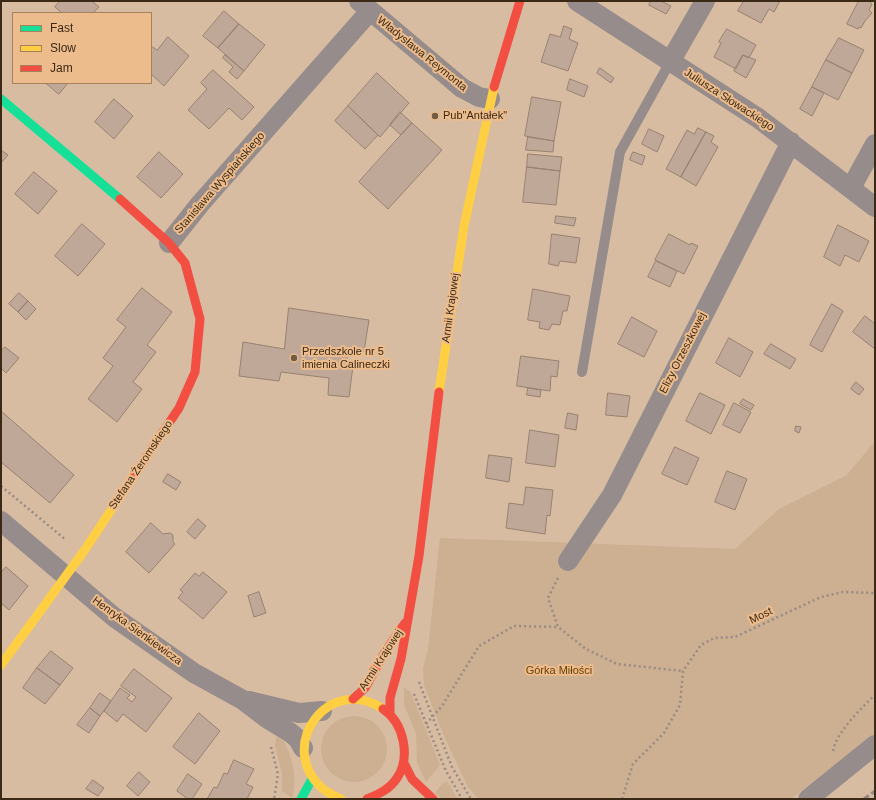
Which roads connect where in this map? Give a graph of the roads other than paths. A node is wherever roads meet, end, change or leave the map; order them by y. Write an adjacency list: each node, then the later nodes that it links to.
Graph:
1 (520, 1): 7 (street, Armii Krajowej)
2 (577, 1): 5 (street, Juliusza Słowackiego)
3 (705, 1): 5 (street)
4 (364, 6): 7 (street, Władysława Reymonta); 12 (street, Stanisława Wyspiańskiego)
5 (670, 62): 8 (street, Juliusza Słowackiego); 13 (lane)
6 (1, 99): 12 (street, Stanisława Wyspiańskiego)
7 (490, 99): 17 (street, Armii Krajowej)
8 (791, 142): 10 (street, Juliusza Słowackiego); 15 (street, Elizy Orzeszkowej)
9 (875, 144): 10 (street)
10 (851, 188): 11 (street, Juliusza Słowackiego)
11 (875, 207)
12 (169, 243): 16 (street, Stefana Żeromskiego)
13 (582, 372)
14 (1, 521): 16 (street, Henryka Sienkiewicza)
15 (568, 561)
16 (66, 576): 18 (street, Stefana Żeromskiego); 20 (street, Henryka Sienkiewicza)
17 (407, 620): 19 (street, Armii Krajowej); 22 (street, Armii Krajowej)
18 (1, 665)
19 (353, 699): 21 (street); 22 (street)
20 (244, 700): 21 (street, Henryka Sienkiewicza); 24 (street, Henryka Sienkiewicza)
21 (322, 710): 24 (street)
22 (390, 713): 25 (street)
23 (875, 745): 33 (street)
24 (303, 748): 26 (street)
25 (404, 763): 27 (street); 32 (street)
26 (312, 779): 28 (street); 29 (street)
27 (380, 794): 30 (street); 31 (street)
28 (301, 799)
29 (340, 799)
30 (367, 799)
31 (393, 799)
32 (433, 799)
33 (808, 799)

